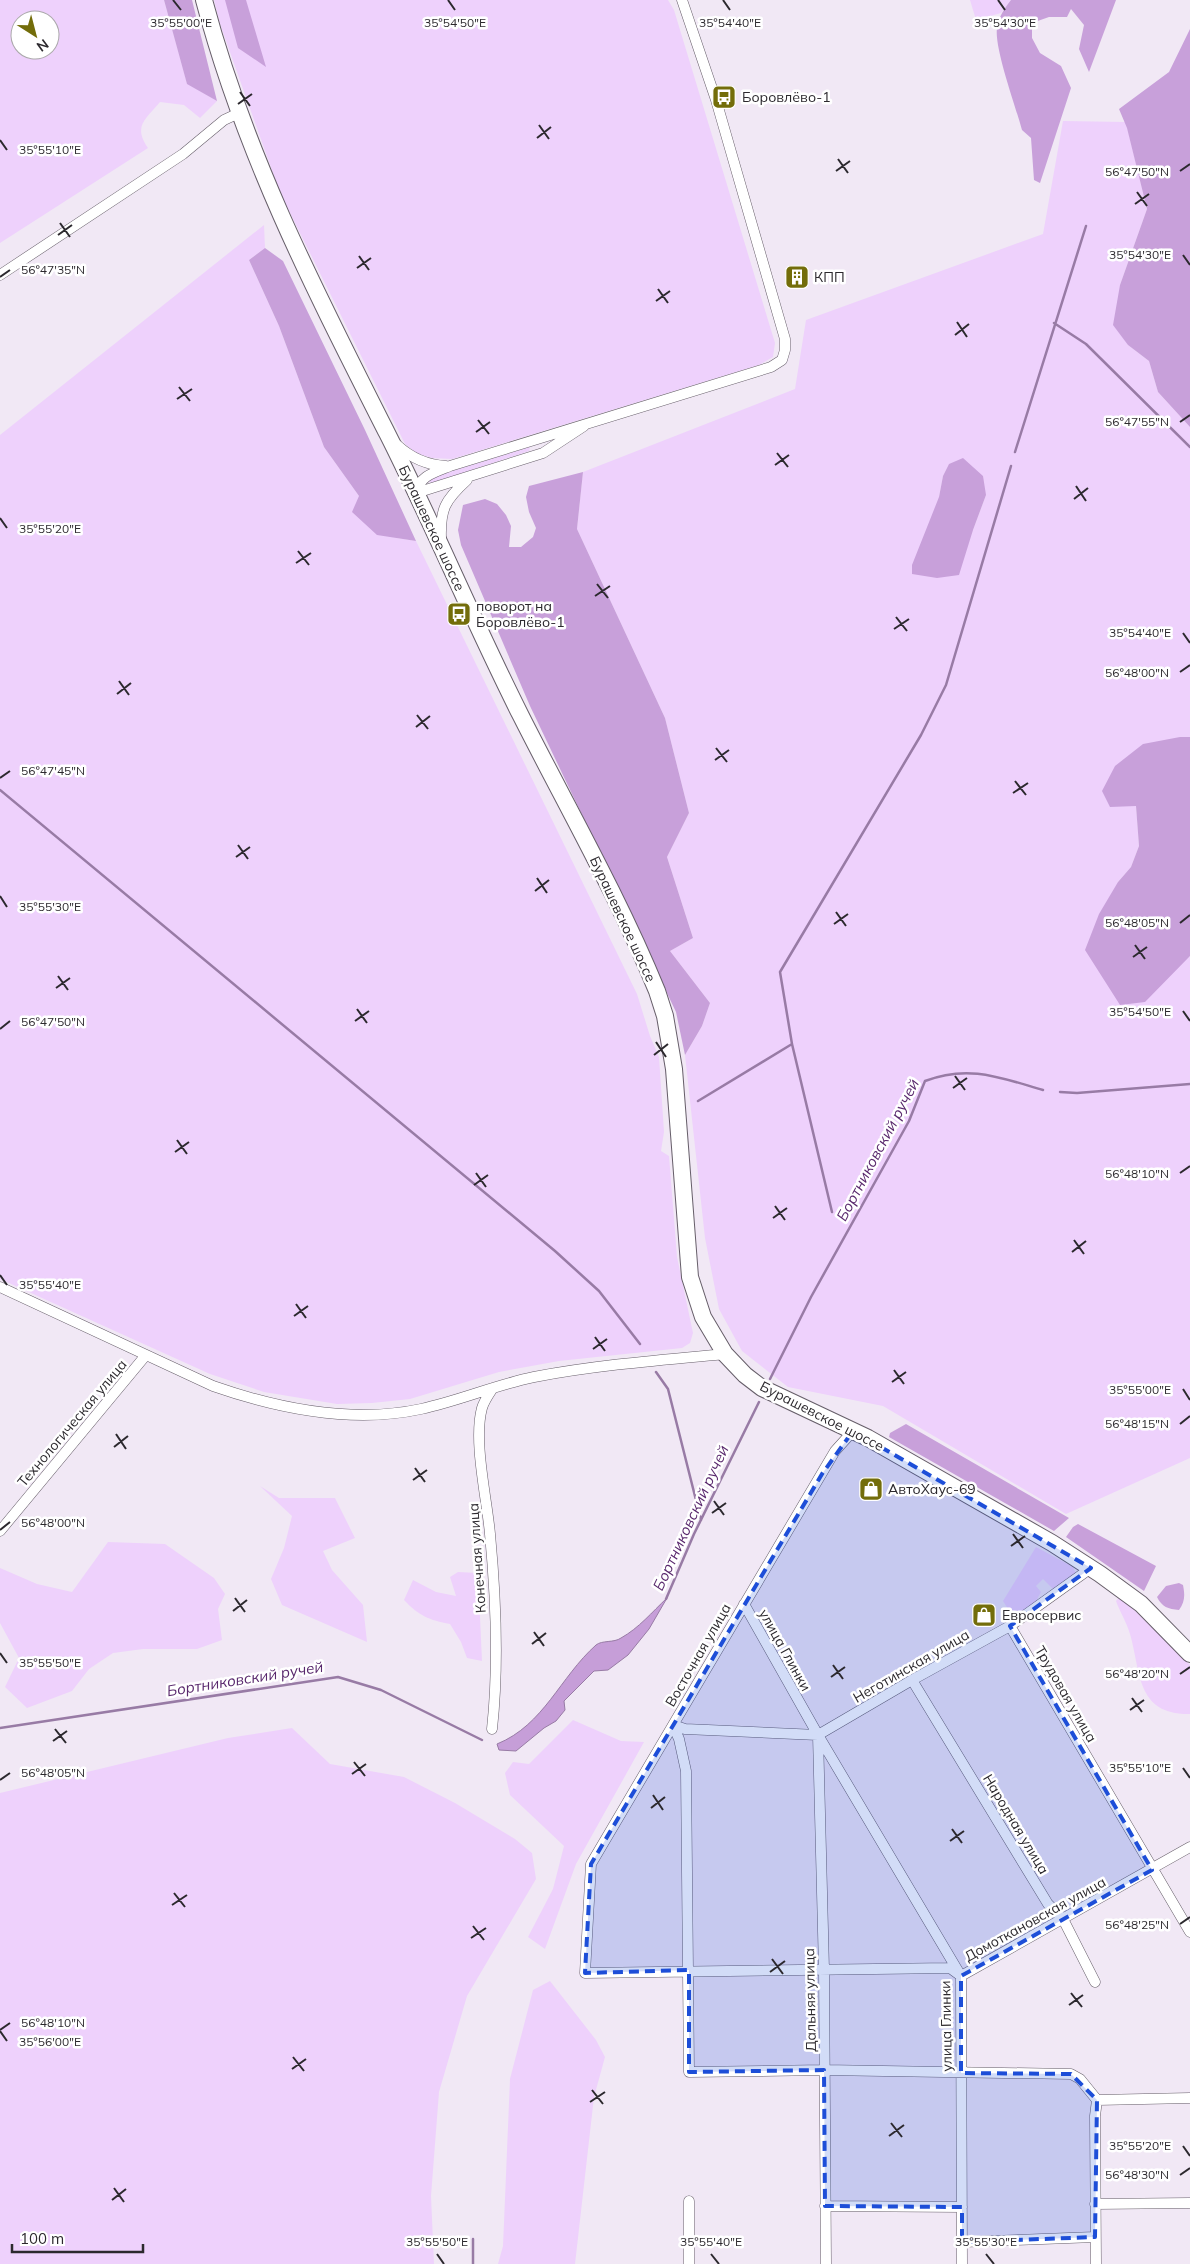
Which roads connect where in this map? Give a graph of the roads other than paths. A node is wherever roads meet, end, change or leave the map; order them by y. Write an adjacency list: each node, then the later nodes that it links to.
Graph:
1 (204, 0): 3 (main road, Бурашевское шоссе)
2 (682, 0): 5 (street)
3 (239, 113): 4 (street); 6 (main road, Бурашевское шоссе)
4 (0, 275)
5 (584, 426): 7 (street); 8 (street)
6 (388, 436): 7 (street); 9 (main road, Бурашевское шоссе)
7 (450, 466): 9 (street)
8 (471, 476): 9 (street); 10 (street)
9 (416, 493): 10 (main road, Бурашевское шоссе)
10 (441, 547): 12 (main road, Бурашевское шоссе)
11 (0, 1287): 13 (street)
12 (725, 1354): 14 (street); 15 (main road, Бурашевское шоссе)
13 (146, 1355): 14 (street); 16 (street, Технологическая улица)
14 (493, 1388): 23 (street, Конечная улица)
15 (853, 1430): 17 (main road, Бурашевское шоссе); 18 (street, Восточная улица)
16 (0, 1531)
17 (1091, 1568): 19 (street, Неготинская улица); 20 (main road, Бурашевское шоссе)
18 (744, 1604): 22 (street, Восточная улица); 24 (street, улица Глинки)
19 (1010, 1626): 21 (street, Неготинская улица); 26 (street, Трудовая улица)
20 (1190, 1654)
21 (912, 1680): 24 (street, Неготинская улица); 27 (street, Народная улица)
22 (673, 1725): 24 (street); 29 (street, Восточная улица); 29 (street, Домоткановская улица)
23 (492, 1729)
24 (818, 1735): 30 (street, Дальняя улица); 31 (street, улица Глинки)
25 (1190, 1847): 26 (street, Домоткановская улица)
26 (1152, 1870): 27 (street, Домоткановская улица); 28 (street, Трудовая улица)
27 (1063, 1920): 31 (street, Домоткановская улица); 32 (street, Народная улица)
28 (1190, 1932)
29 (689, 1970): 30 (street, Домоткановская улица); 33 (street, Восточная улица)
30 (824, 1970): 31 (street, Домоткановская улица); 33 (street, Дальняя улица)
31 (961, 1976): 34 (street, улица Глинки)
32 (1095, 1982)
33 (824, 2070): 34 (street); 40 (street, Дальняя улица)
34 (961, 2072): 36 (street); 41 (street, улица Глинки)
35 (1190, 2098): 36 (street)
36 (1097, 2100): 39 (street)
37 (689, 2201): 44 (street)
38 (1190, 2203): 39 (street)
39 (1095, 2204): 42 (street)
40 (825, 2206): 41 (street); 45 (street, Дальняя улица)
41 (962, 2207): 43 (street, улица Глинки)
42 (1095, 2238): 43 (street); 47 (street)
43 (962, 2242): 46 (street, улица Глинки)
44 (689, 2264)
45 (826, 2264)
46 (962, 2264)
47 (1096, 2264)

